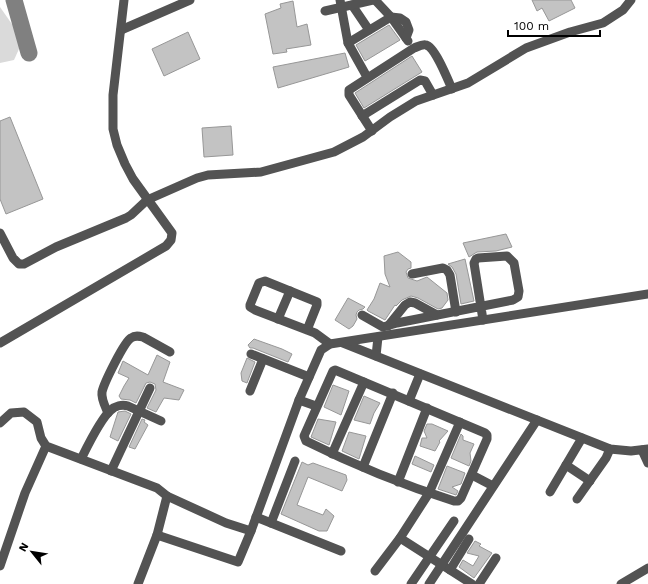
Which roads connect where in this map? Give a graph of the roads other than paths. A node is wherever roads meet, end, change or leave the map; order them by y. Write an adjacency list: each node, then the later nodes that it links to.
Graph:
1 (124, 0): 9 (lane)
2 (190, 0): 9 (lane)
3 (374, 0): 6 (lane); 8 (lane)
4 (631, 0): 14 (lane)
5 (340, 4): 6 (lane); 7 (lane); 11 (lane)
6 (352, 5): 10 (lane)
7 (325, 11)
8 (391, 17): 10 (lane); 12 (lane)
9 (121, 30): 18 (lane)
10 (369, 30): 11 (lane)
11 (348, 43): 13 (lane)
12 (414, 48): 13 (lane); 14 (lane)
13 (367, 78): 16 (lane)
14 (452, 89): 15 (lane)
15 (433, 95): 16 (lane); 17 (lane)
16 (362, 116): 17 (lane)
17 (372, 131): 18 (lane)
18 (147, 200): 19 (lane); 33 (lane)
19 (0, 232)
20 (412, 274): 24 (lane)
21 (290, 291): 27 (lane); 27 (lane); 30 (lane)
22 (648, 294): 28 (lane)
23 (482, 307): 23 (lane); 24 (lane); 28 (lane)
24 (456, 312): 26 (lane)
25 (362, 315): 29 (lane)
26 (437, 315): 29 (lane); 29 (lane)
27 (278, 319): 30 (lane)
28 (483, 320): 31 (lane)
29 (388, 326)
30 (307, 330): 34 (lane)
31 (378, 337): 32 (lane); 37 (lane)
32 (341, 342): 34 (lane); 37 (lane)
33 (0, 343)
34 (330, 344): 40 (lane)
35 (170, 352): 50 (lane)
36 (251, 354): 38 (lane)
37 (376, 356): 39 (lane)
38 (263, 359): 40 (lane); 43 (lane)
39 (420, 374): 46 (lane); 51 (lane)
40 (309, 377): 45 (lane)
41 (364, 382): 44 (lane); 47 (lane); 59 (lane)
42 (150, 388): 49 (lane)
43 (250, 391)
44 (393, 393): 46 (lane); 64 (lane)
45 (299, 400): 47 (lane); 69 (lane)
46 (409, 401): 48 (lane)
47 (316, 406): 59 (lane)
48 (427, 408): 53 (lane); 68 (lane)
49 (139, 411): 50 (lane); 52 (lane); 65 (lane)
50 (108, 413): 60 (lane)
51 (537, 420): 55 (lane); 70 (lane)
52 (161, 421)
53 (460, 422): 66 (lane); 73 (lane)
54 (0, 423): 56 (lane)
55 (582, 438): 57 (lane); 63 (lane)
56 (46, 446): 60 (lane); 87 (lane)
57 (610, 449): 58 (lane); 67 (lane)
58 (645, 450): 62 (lane)
59 (332, 454): 64 (lane)
60 (80, 459): 65 (lane)
61 (295, 461): 71 (lane)
62 (648, 463)
63 (566, 465): 67 (lane); 72 (lane)
64 (363, 467): 68 (lane)
65 (111, 471): 74 (lane)
66 (472, 475): 70 (lane); 73 (lane)
67 (590, 481): 75 (lane)
68 (398, 482): 73 (lane)
69 (268, 485): 71 (lane); 76 (lane)
70 (493, 486): 86 (lane)
71 (284, 490): 78 (lane)
72 (550, 492)
73 (429, 493): 81 (lane)
74 (167, 496): 79 (lane); 80 (lane)
75 (577, 499)
76 (256, 517): 78 (lane); 79 (lane)
77 (454, 521): 84 (lane)
78 (271, 523): 83 (lane)
79 (251, 531): 80 (lane)
80 (157, 535): 91 (lane)
81 (400, 538): 84 (lane); 90 (lane)
82 (469, 538): 89 (lane)
83 (341, 551)
84 (429, 557): 86 (lane); 92 (lane)
85 (496, 558): 95 (lane)
86 (442, 564): 89 (lane); 93 (lane)
87 (0, 566)
88 (648, 568): 96 (lane)
89 (450, 570): 94 (lane)
90 (375, 571)
91 (138, 584)
92 (411, 584)
93 (430, 584)
94 (472, 584)
95 (479, 584)
96 (621, 584)

